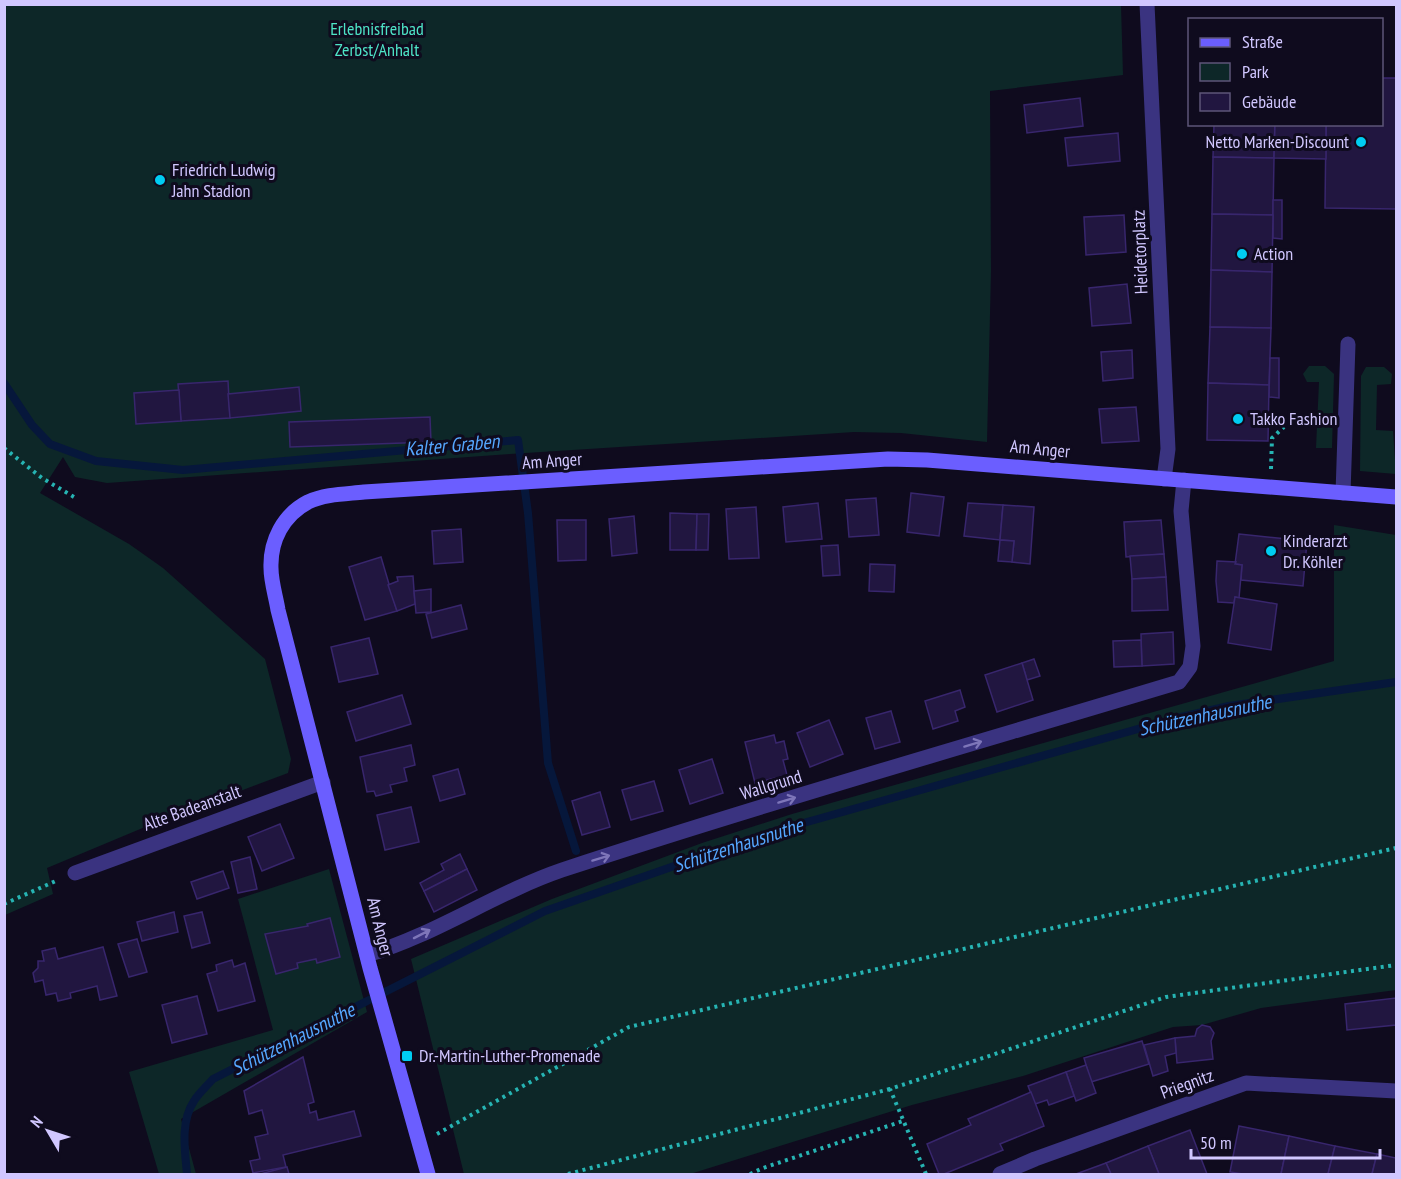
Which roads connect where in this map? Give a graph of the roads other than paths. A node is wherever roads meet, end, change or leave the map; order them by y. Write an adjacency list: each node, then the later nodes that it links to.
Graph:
1 (1147, 4): 3 (street, Heidetorplatz)
2 (1348, 344): 5 (street)
3 (1164, 479): 4 (street); 7 (street, Am Anger)
4 (1184, 480): 5 (street); 9 (street, Wallgrund, one-way to 4)
5 (1343, 493): 6 (street)
6 (1396, 497)
7 (323, 782): 8 (street, Alte Badeanstalt); 9 (street, Am Anger)
8 (75, 873)
9 (369, 961): 11 (street, Am Anger)
10 (1396, 1091): 12 (street, Priegnitz)
11 (428, 1174)
12 (1000, 1174)

